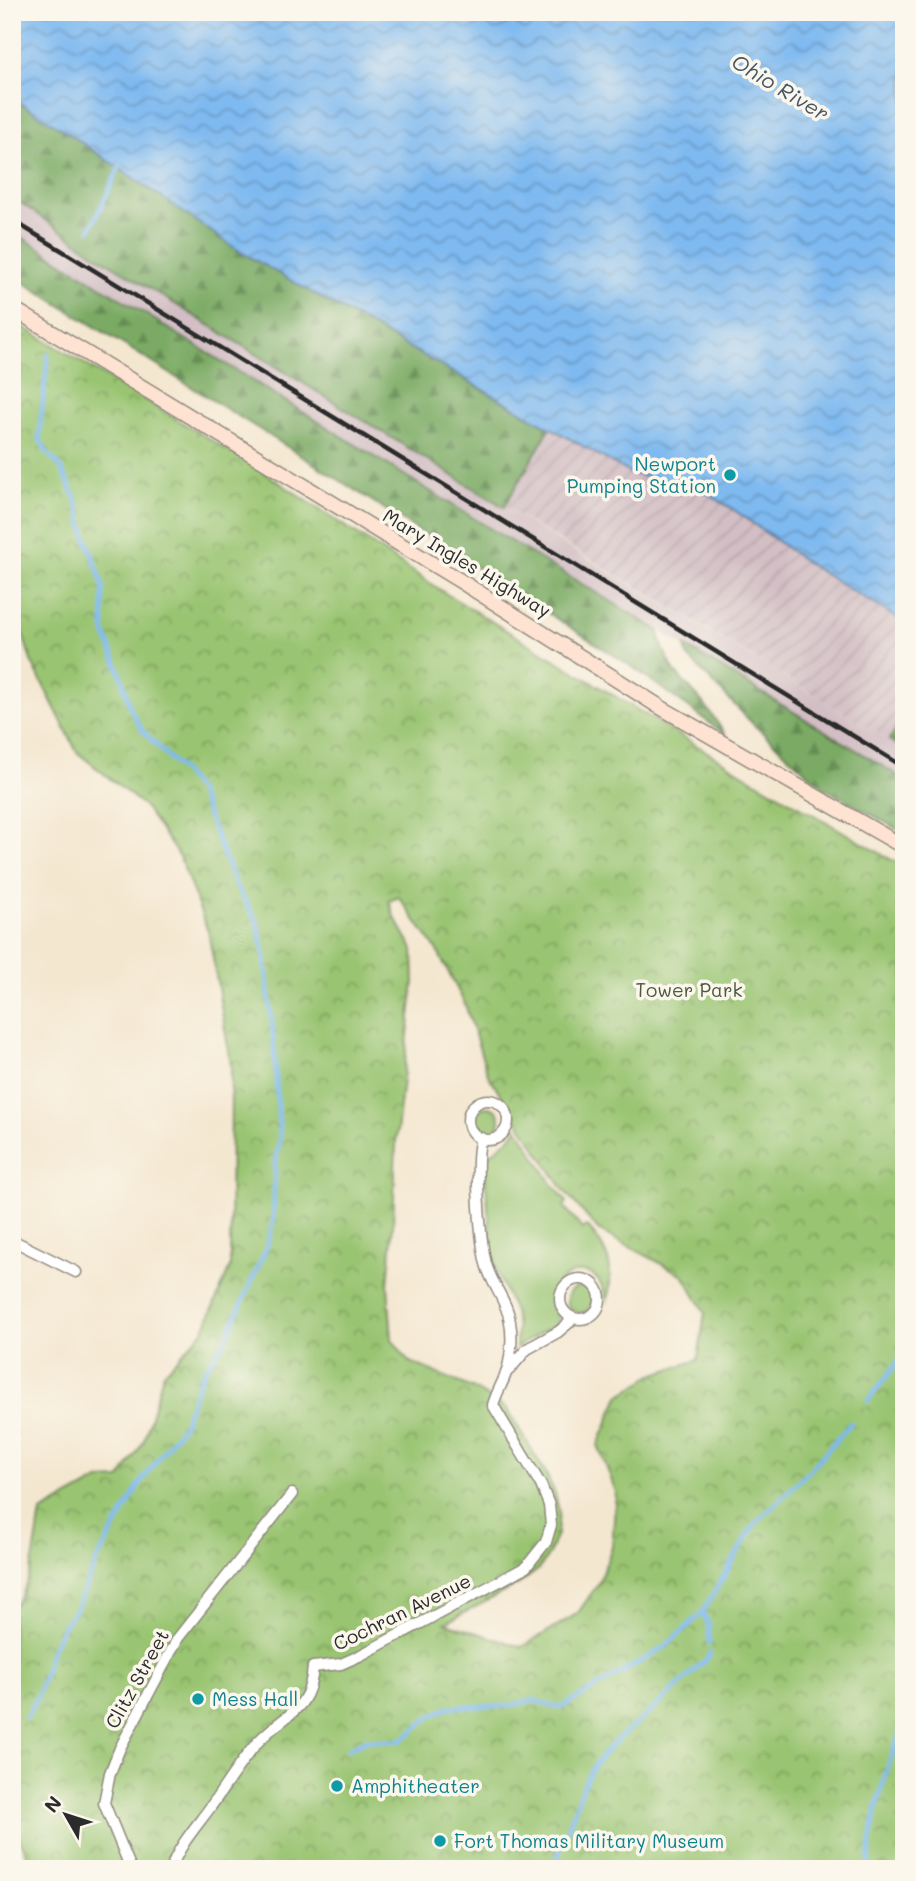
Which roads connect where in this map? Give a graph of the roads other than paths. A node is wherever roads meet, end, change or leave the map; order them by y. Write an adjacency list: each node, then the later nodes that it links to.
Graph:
1 (12, 308): 2 (street, Mary Ingles Highway)
2 (904, 847)
3 (481, 1139): 7 (street)
4 (12, 1240): 5 (street)
5 (76, 1272)
6 (569, 1316): 7 (street)
7 (506, 1374): 10 (street, Cochran Avenue)
8 (292, 1494): 9 (street, Clitz Street)
9 (131, 1869)
10 (171, 1869)

